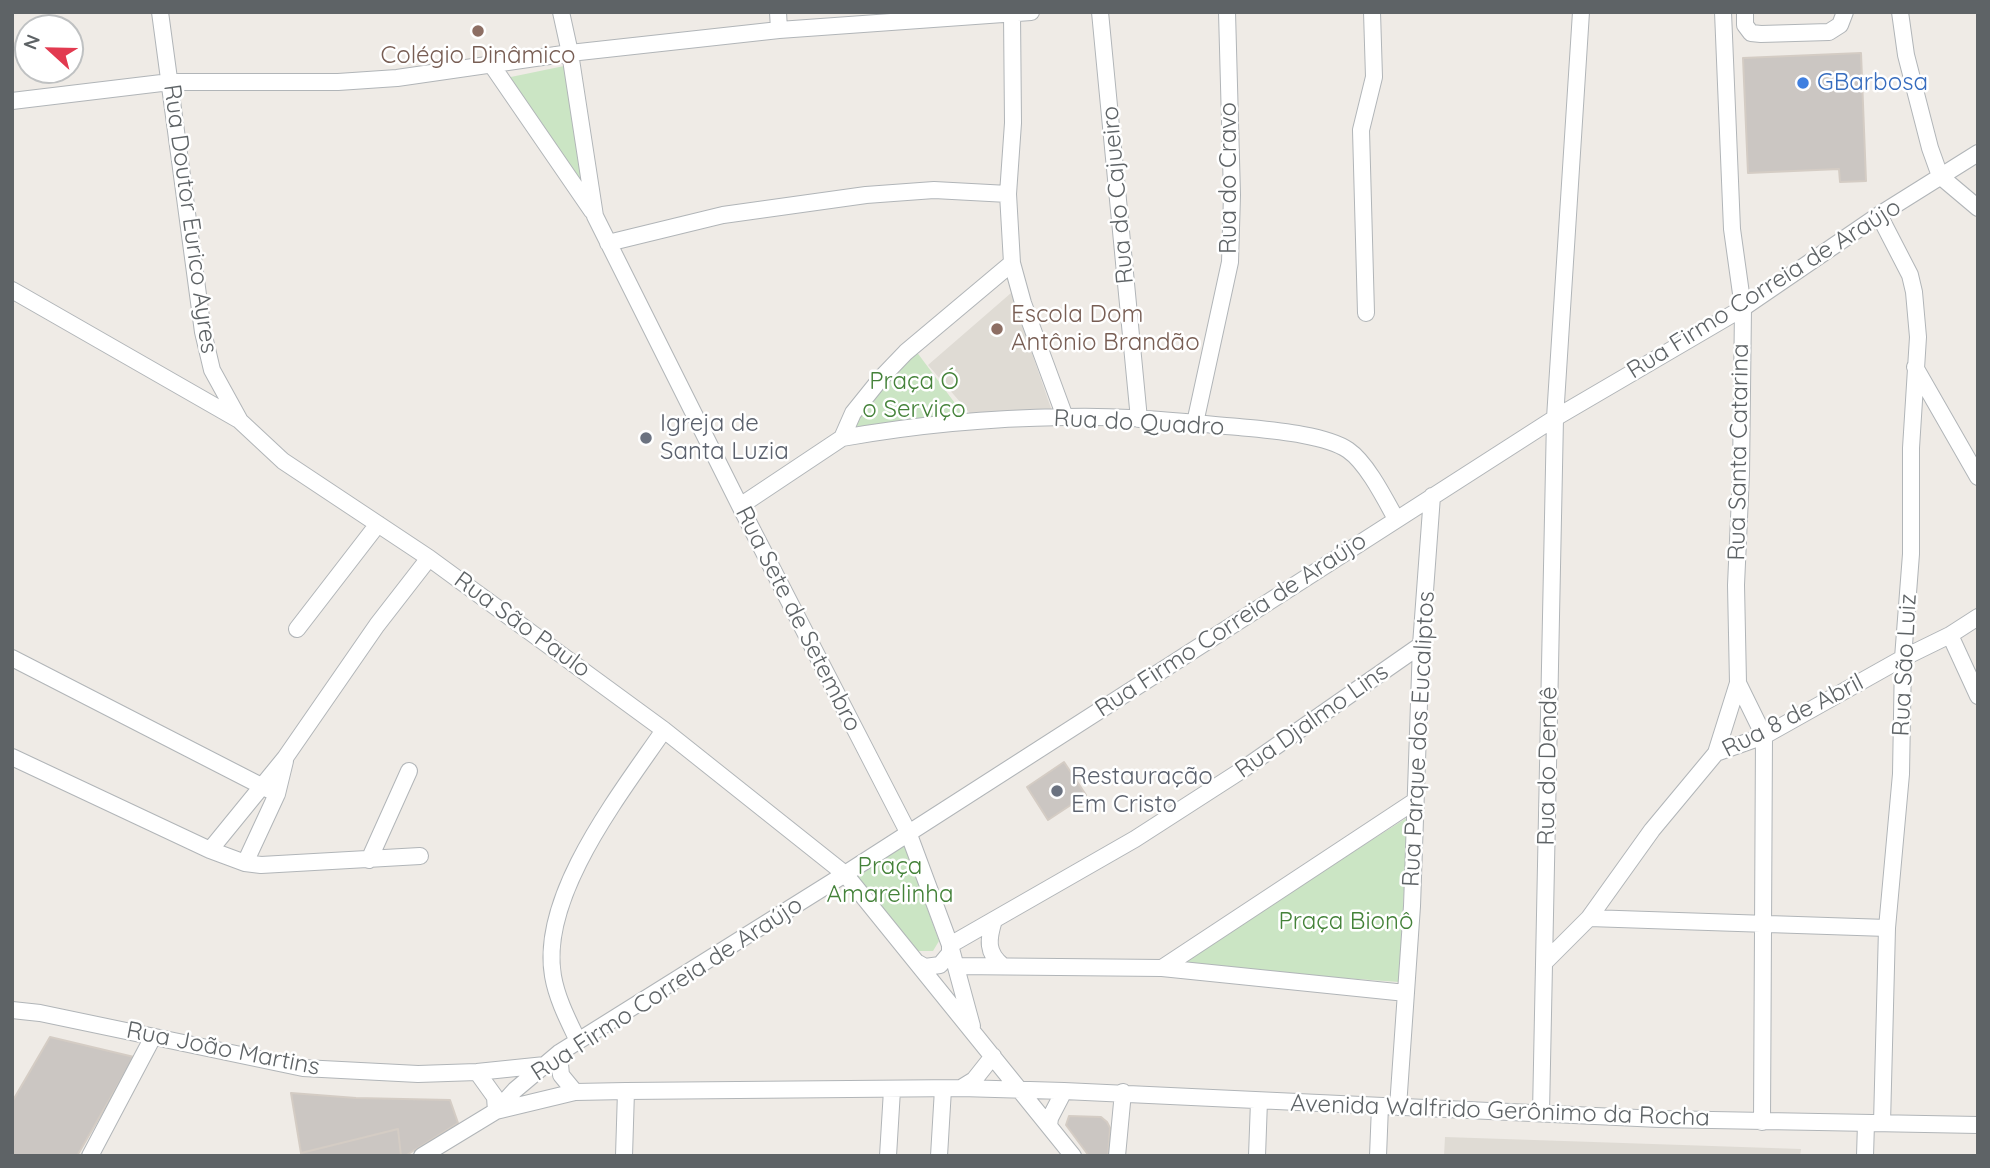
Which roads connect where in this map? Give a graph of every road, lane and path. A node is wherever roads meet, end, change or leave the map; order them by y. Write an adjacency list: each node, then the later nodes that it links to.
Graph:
1 (160, 12): 19 (street, Rua Doutor Eurico Ayres)
2 (561, 12): 17 (street, Rua Sete de Setembro)
3 (778, 12): 16 (street)
4 (1031, 12): 13 (street)
5 (1100, 12): 35 (street, Rua do Cajueiro)
6 (1227, 12): 37 (street, Rua do Cravo)
7 (1372, 12): 31 (street)
8 (1581, 12): 34 (street, Rua do Dendê)
9 (1724, 12): 30 (street, Rua Santa Catarina)
10 (1745, 12): 11 (street)
11 (1845, 12)
12 (1900, 12): 22 (street)
13 (1003, 13): 14 (street); 23 (street)
14 (958, 15): 15 (street)
15 (892, 17): 16 (street)
16 (779, 30): 17 (street)
17 (570, 53): 18 (street); 26 (street, Rua Sete de Setembro)
18 (491, 64): 19 (street); 26 (street, Rua Sete de Setembro)
19 (170, 82): 20 (street); 36 (street, Rua Doutor Eurico Ayres)
20 (12, 101)
21 (1978, 153): 22 (street, Rua Firmo Correia de Araújo)
22 (1940, 176): 24 (street); 25 (street, Rua Firmo Correia de Araújo)
23 (1009, 194): 27 (street); 28 (street)
24 (1978, 208)
25 (1879, 215): 30 (street, Rua Firmo Correia de Araújo); 32 (street, Rua São Luiz)
26 (595, 216): 27 (street, Rua Sete de Setembro)
27 (608, 243): 41 (street, Rua Sete de Setembro)
28 (1013, 263): 33 (street); 38 (street)
29 (12, 290): 36 (street, Rua São Paulo)
30 (1743, 308): 34 (street, Rua Firmo Correia de Araújo); 51 (street, Rua Santa Catarina)
31 (1366, 313)
32 (1915, 367): 39 (street); 49 (street, Rua São Luiz)
33 (1065, 417): 35 (street, Rua do Quadro); 38 (street, Rua do Quadro)
34 (1555, 418): 40 (street, Rua Firmo Correia de Araújo); 74 (street, Rua do Dendê)
35 (1139, 419): 37 (street, Rua do Quadro)
36 (239, 420): 43 (street, Rua São Paulo)
37 (1195, 424): 42 (street, Rua do Quadro)
38 (842, 438): 41 (street)
39 (1978, 477)
40 (1432, 496): 42 (street, Rua Firmo Correia de Araújo); 48 (street, Rua Parque dos Eucaliptos)
41 (740, 506): 62 (street, Rua Sete de Setembro)
42 (1396, 519): 62 (street, Rua Firmo Correia de Araújo)
43 (378, 524): 44 (street, Rua São Paulo); 46 (street)
44 (429, 558): 53 (street, Rua São Paulo); 57 (street)
45 (1978, 617): 47 (street, Rua 8 de Abril)
46 (297, 629)
47 (1950, 635): 49 (street, Rua 8 de Abril); 52 (street)
48 (1421, 645): 61 (street, Rua Parque dos Eucaliptos); 69 (street, Rua Djalmo Lins)
49 (1903, 657): 54 (street, Rua 8 de Abril); 71 (street, Rua São Luiz)
50 (12, 658): 59 (street)
51 (1738, 683): 54 (street, Rua Santa Catarina); 55 (street, Rua Santa Catarina)
52 (1978, 696)
53 (664, 730): 67 (street, Rua São Paulo); 82 (street)
54 (1764, 736): 55 (street, Rua 8 de Abril); 70 (street, Rua Santa Catarina)
55 (1716, 753): 68 (street, Rua 8 de Abril)
56 (12, 757): 63 (street)
57 (285, 758): 59 (street); 60 (street)
58 (409, 771): 65 (street)
59 (262, 786): 60 (street); 63 (street)
60 (277, 794): 66 (street)
61 (1415, 801): 77 (street); 78 (street, Rua Parque dos Eucaliptos)
62 (908, 832): 67 (street, Rua Firmo Correia de Araújo); 72 (street, Rua Sete de Setembro)
63 (210, 850): 66 (street)
64 (420, 856): 65 (street)
65 (369, 860): 66 (street)
66 (244, 863)
67 (845, 874): 73 (street, Rua São Paulo); 82 (street, Rua Firmo Correia de Araújo)
68 (1589, 918): 70 (street); 74 (street, Rua 8 de Abril)
69 (994, 920): 72 (street, Rua Djalmo Lins); 76 (street)
70 (1765, 926): 71 (street); 100 (street, Rua Santa Catarina)
71 (1886, 928): 101 (street, Rua São Luiz)
72 (950, 945): 73 (street, Rua Djalmo Lins); 75 (street, Rua Sete de Setembro)
73 (918, 963): 80 (street, Rua São Paulo)
74 (1544, 963): 99 (street, Rua do Dendê)
75 (956, 966): 76 (street); 80 (street, Rua Sete de Setembro)
76 (1003, 966): 77 (street)
77 (1162, 968): 78 (street)
78 (1406, 993): 97 (street, Rua Parque dos Eucaliptos)
79 (12, 1010): 81 (street, Rua João Martins)
80 (973, 1032): 84 (street, Rua São Paulo)
81 (153, 1037): 86 (street, Rua João Martins); 104 (street)
82 (578, 1041): 83 (street, Rua Firmo Correia de Araújo)
83 (559, 1053): 85 (street, Rua Firmo Correia de Araújo); 93 (street)
84 (993, 1056): 88 (street); 90 (street, Rua São Paulo)
85 (545, 1065): 86 (street, Rua João Martins); 98 (street, Rua Firmo Correia de Araújo)
86 (477, 1072): 98 (street)
87 (943, 1088): 88 (street, Rua Firmo Correia de Araújo); 89 (street, Rua Firmo Correia de Araújo); 108 (street)
88 (961, 1088): 90 (street, Rua Firmo Correia de Araújo)
89 (892, 1090): 91 (street, Rua Firmo Correia de Araújo); 107 (street)
90 (1022, 1090): 92 (street, Avenida Walfrido Gerônimo da Rocha); 103 (street, Rua São Paulo)
91 (626, 1091): 93 (street, Rua Firmo Correia de Araújo); 106 (street)
92 (1063, 1091): 94 (street, Avenida Walfrido Gerônimo da Rocha); 103 (street)
93 (575, 1092): 98 (street, Rua Firmo Correia de Araújo)
94 (1123, 1092): 95 (street, Avenida Walfrido Gerônimo da Rocha); 110 (street)
95 (1259, 1101): 96 (street, Avenida Walfrido Gerônimo da Rocha); 111 (street)
96 (1380, 1107): 97 (street, Avenida Walfrido Gerônimo da Rocha); 112 (street)
97 (1398, 1107): 99 (street, Avenida Walfrido Gerônimo da Rocha)
98 (496, 1111): 105 (street, Rua Firmo Correia de Araújo)
99 (1541, 1113): 100 (street, Avenida Walfrido Gerônimo da Rocha)
100 (1762, 1122): 101 (street, Avenida Walfrido Gerônimo da Rocha)
101 (1874, 1123): 102 (street, Avenida Walfrido Gerônimo da Rocha); 113 (street, Rua São Luiz)
102 (1978, 1125)
103 (1049, 1126): 109 (street, Rua São Paulo)
104 (90, 1156)
105 (422, 1156)
106 (624, 1156)
107 (888, 1156)
108 (939, 1156)
109 (1073, 1156)
110 (1117, 1156)
111 (1257, 1156)
112 (1378, 1156)
113 (1865, 1156)

